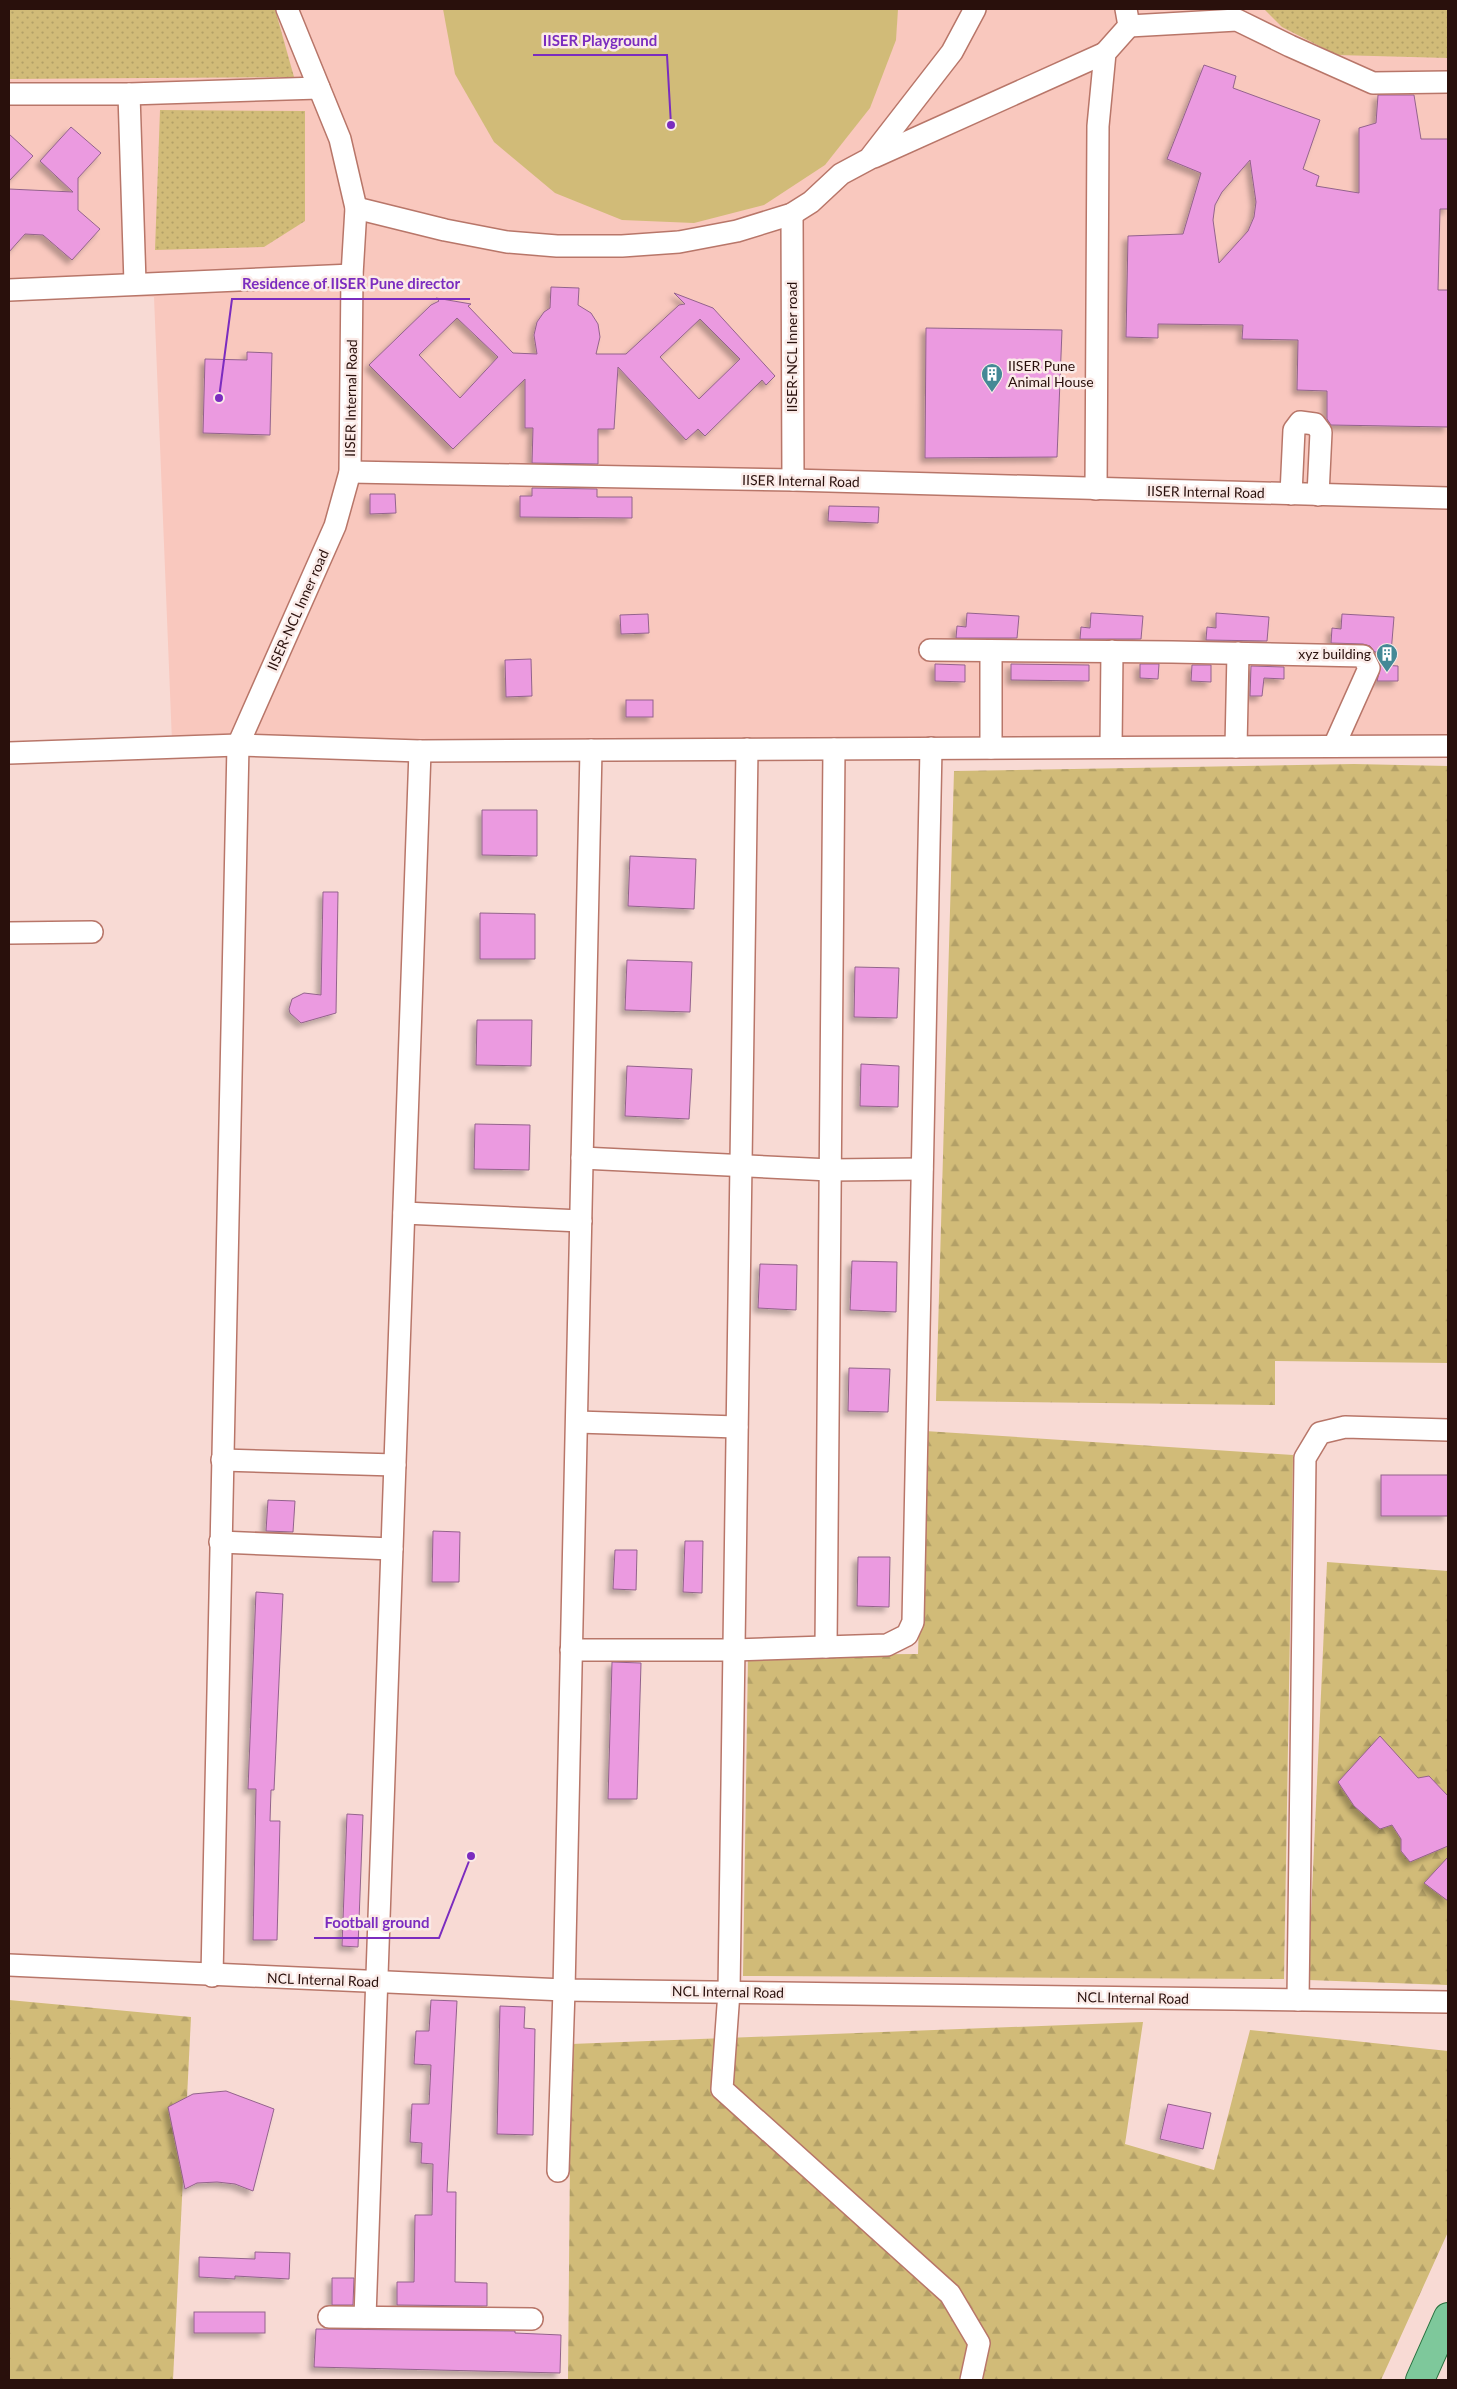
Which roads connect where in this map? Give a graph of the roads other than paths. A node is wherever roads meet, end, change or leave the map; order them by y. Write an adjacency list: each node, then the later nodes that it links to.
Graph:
1 (287, 9): 7 (lane, IISER Internal Road)
2 (975, 9): 10 (lane)
3 (1237, 14): 4 (lane); 6 (lane)
4 (1128, 17): 5 (lane)
5 (1105, 53): 10 (lane); 18 (lane)
6 (1448, 82)
7 (319, 88): 9 (lane); 11 (lane, IISER Internal Road)
8 (9, 94): 9 (lane)
9 (129, 94): 14 (lane)
10 (869, 159): 12 (lane)
11 (356, 208): 12 (lane); 13 (lane, IISER Internal Road)
12 (792, 214): 17 (lane, IISER-NCL Inner road)
13 (352, 275): 14 (lane); 16 (lane, IISER Internal Road)
14 (135, 283): 15 (lane)
15 (9, 290)
16 (350, 472): 17 (lane, IISER Internal Road); 26 (lane, IISER-NCL Inner road)
17 (793, 480): 18 (lane, IISER Internal Road)
18 (1096, 489): 19 (lane, IISER Internal Road)
19 (1292, 494): 20 (lane, IISER Internal Road); 20 (lane)
20 (1318, 495): 21 (lane, IISER Internal Road)
21 (1448, 498)
22 (930, 650): 23 (lane)
23 (991, 651): 24 (lane); 32 (lane)
24 (1112, 651): 25 (lane); 29 (lane)
25 (1238, 653): 27 (lane); 30 (lane)
26 (238, 745): 36 (lane); 37 (lane); 49 (lane)
27 (1334, 746): 28 (lane); 30 (lane)
28 (1448, 746)
29 (1111, 747): 30 (lane); 32 (lane)
30 (1236, 747)
31 (931, 748): 32 (lane); 34 (lane); 42 (lane)
32 (991, 748)
33 (747, 749): 34 (lane); 35 (lane); 41 (lane)
34 (834, 749): 43 (lane)
35 (591, 750): 36 (lane); 40 (lane)
36 (420, 751): 44 (lane)
37 (9, 753)
38 (92, 932): 39 (lane)
39 (9, 933)
40 (582, 1158): 41 (lane); 45 (lane)
41 (741, 1167): 43 (lane); 47 (lane)
42 (922, 1168): 43 (lane); 53 (lane)
43 (830, 1170): 53 (lane)
44 (404, 1213): 45 (lane); 50 (lane)
45 (581, 1221): 46 (lane)
46 (577, 1422): 47 (lane); 54 (lane)
47 (737, 1427): 55 (lane)
48 (1448, 1430): 61 (lane)
49 (222, 1460): 50 (lane); 51 (lane)
50 (395, 1465): 52 (lane)
51 (220, 1542): 52 (lane); 57 (lane)
52 (392, 1549): 58 (lane)
53 (826, 1647): 55 (lane)
54 (572, 1650): 55 (lane); 59 (lane)
55 (734, 1650): 60 (lane)
56 (9, 1965): 57 (lane, NCL Internal Road)
57 (212, 1976): 58 (lane, NCL Internal Road)
58 (377, 1982): 59 (lane, NCL Internal Road); 65 (lane)
59 (564, 1990): 60 (lane, NCL Internal Road); 63 (lane)
60 (729, 1992): 61 (lane, NCL Internal Road); 68 (lane)
61 (1298, 2000): 62 (lane, NCL Internal Road)
62 (1448, 2002)
63 (558, 2171)
64 (329, 2317): 65 (lane)
65 (365, 2317): 67 (lane)
66 (1448, 2317): 69 (main road)
67 (532, 2319)
68 (971, 2380)
69 (1420, 2380)

